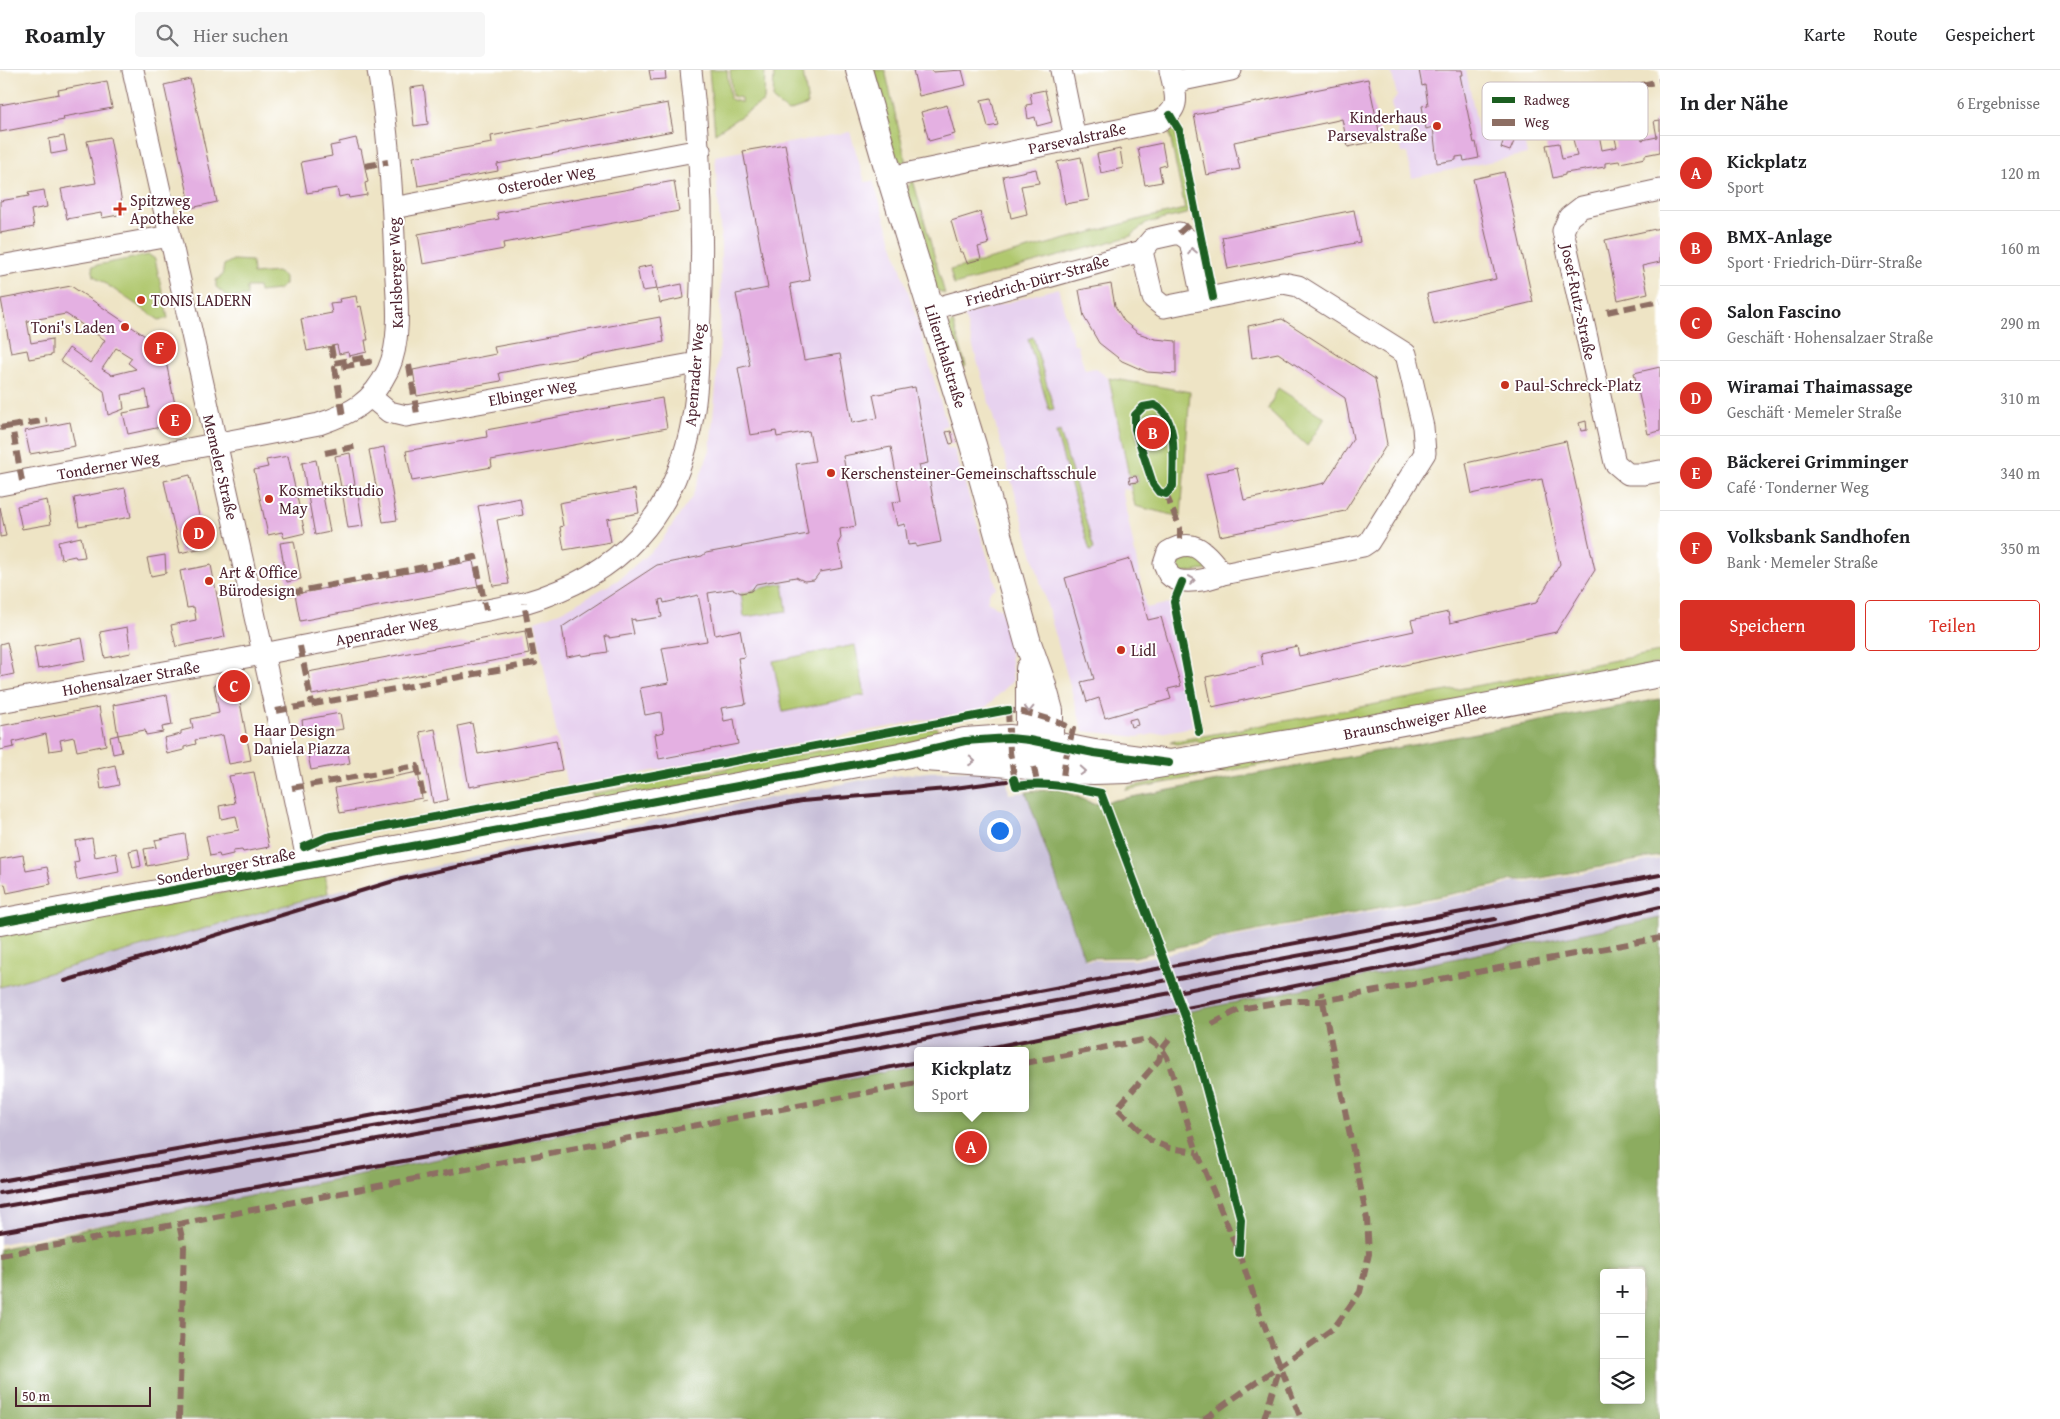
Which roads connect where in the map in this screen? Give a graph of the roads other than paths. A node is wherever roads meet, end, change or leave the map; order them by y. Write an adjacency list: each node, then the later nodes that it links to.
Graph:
1 (133, 70): 13 (street, Memeler Straße)
2 (378, 70): 12 (street, Karlsberger Weg)
3 (691, 70): 9 (street, Apenrader Weg)
4 (859, 70): 10 (street, Lilienthalstraße)
5 (1061, 70): 8 (street)
6 (1231, 70): 7 (street, Parsevalstraße)
7 (1172, 76): 8 (street, Parsevalstraße)
8 (1075, 138): 10 (street, Parsevalstraße)
9 (700, 150): 12 (street, Osteroder Weg); 18 (street, Apenrader Weg)
10 (890, 177): 17 (street, Lilienthalstraße)
11 (1660, 190): 21 (street, Josef-Rutz-Straße)
12 (393, 208): 19 (street, Karlsberger Weg)
13 (170, 236): 15 (street); 20 (street, Memeler Straße)
14 (1142, 251): 16 (street); 16 (street, Friedrich-Dürr-Straße, one-way to 14); 17 (street, Friedrich-Dürr-Straße)
15 (0, 266)
16 (1199, 299): 23 (street)
17 (932, 309): 27 (street, Lilienthalstraße)
18 (697, 363): 19 (street, Elbinger Weg); 24 (street, Apenrader Weg)
19 (372, 397): 20 (street, Karlsberger Weg)
20 (216, 445): 22 (street, Tonderner Weg); 24 (street, Memeler Straße)
21 (1660, 470)
22 (0, 485)
23 (1223, 574)
24 (263, 654): 26 (street, Hohensalzaer Straße); 31 (street, Memeler Straße)
25 (1660, 674): 29 (street, Braunschweiger Allee)
26 (0, 702)
27 (1039, 742): 28 (street, Sonderburger Straße); 29 (street, Braunschweiger Allee); 30 (street, Lilienthalstraße)
28 (900, 756): 30 (street, Sonderburger Straße, one-way to 30); 31 (street, Sonderburger Straße)
29 (1169, 763): 30 (street, Braunschweiger Allee, one-way to 29)
30 (1034, 767)
31 (308, 864): 32 (street, Sonderburger Straße)
32 (0, 922)

